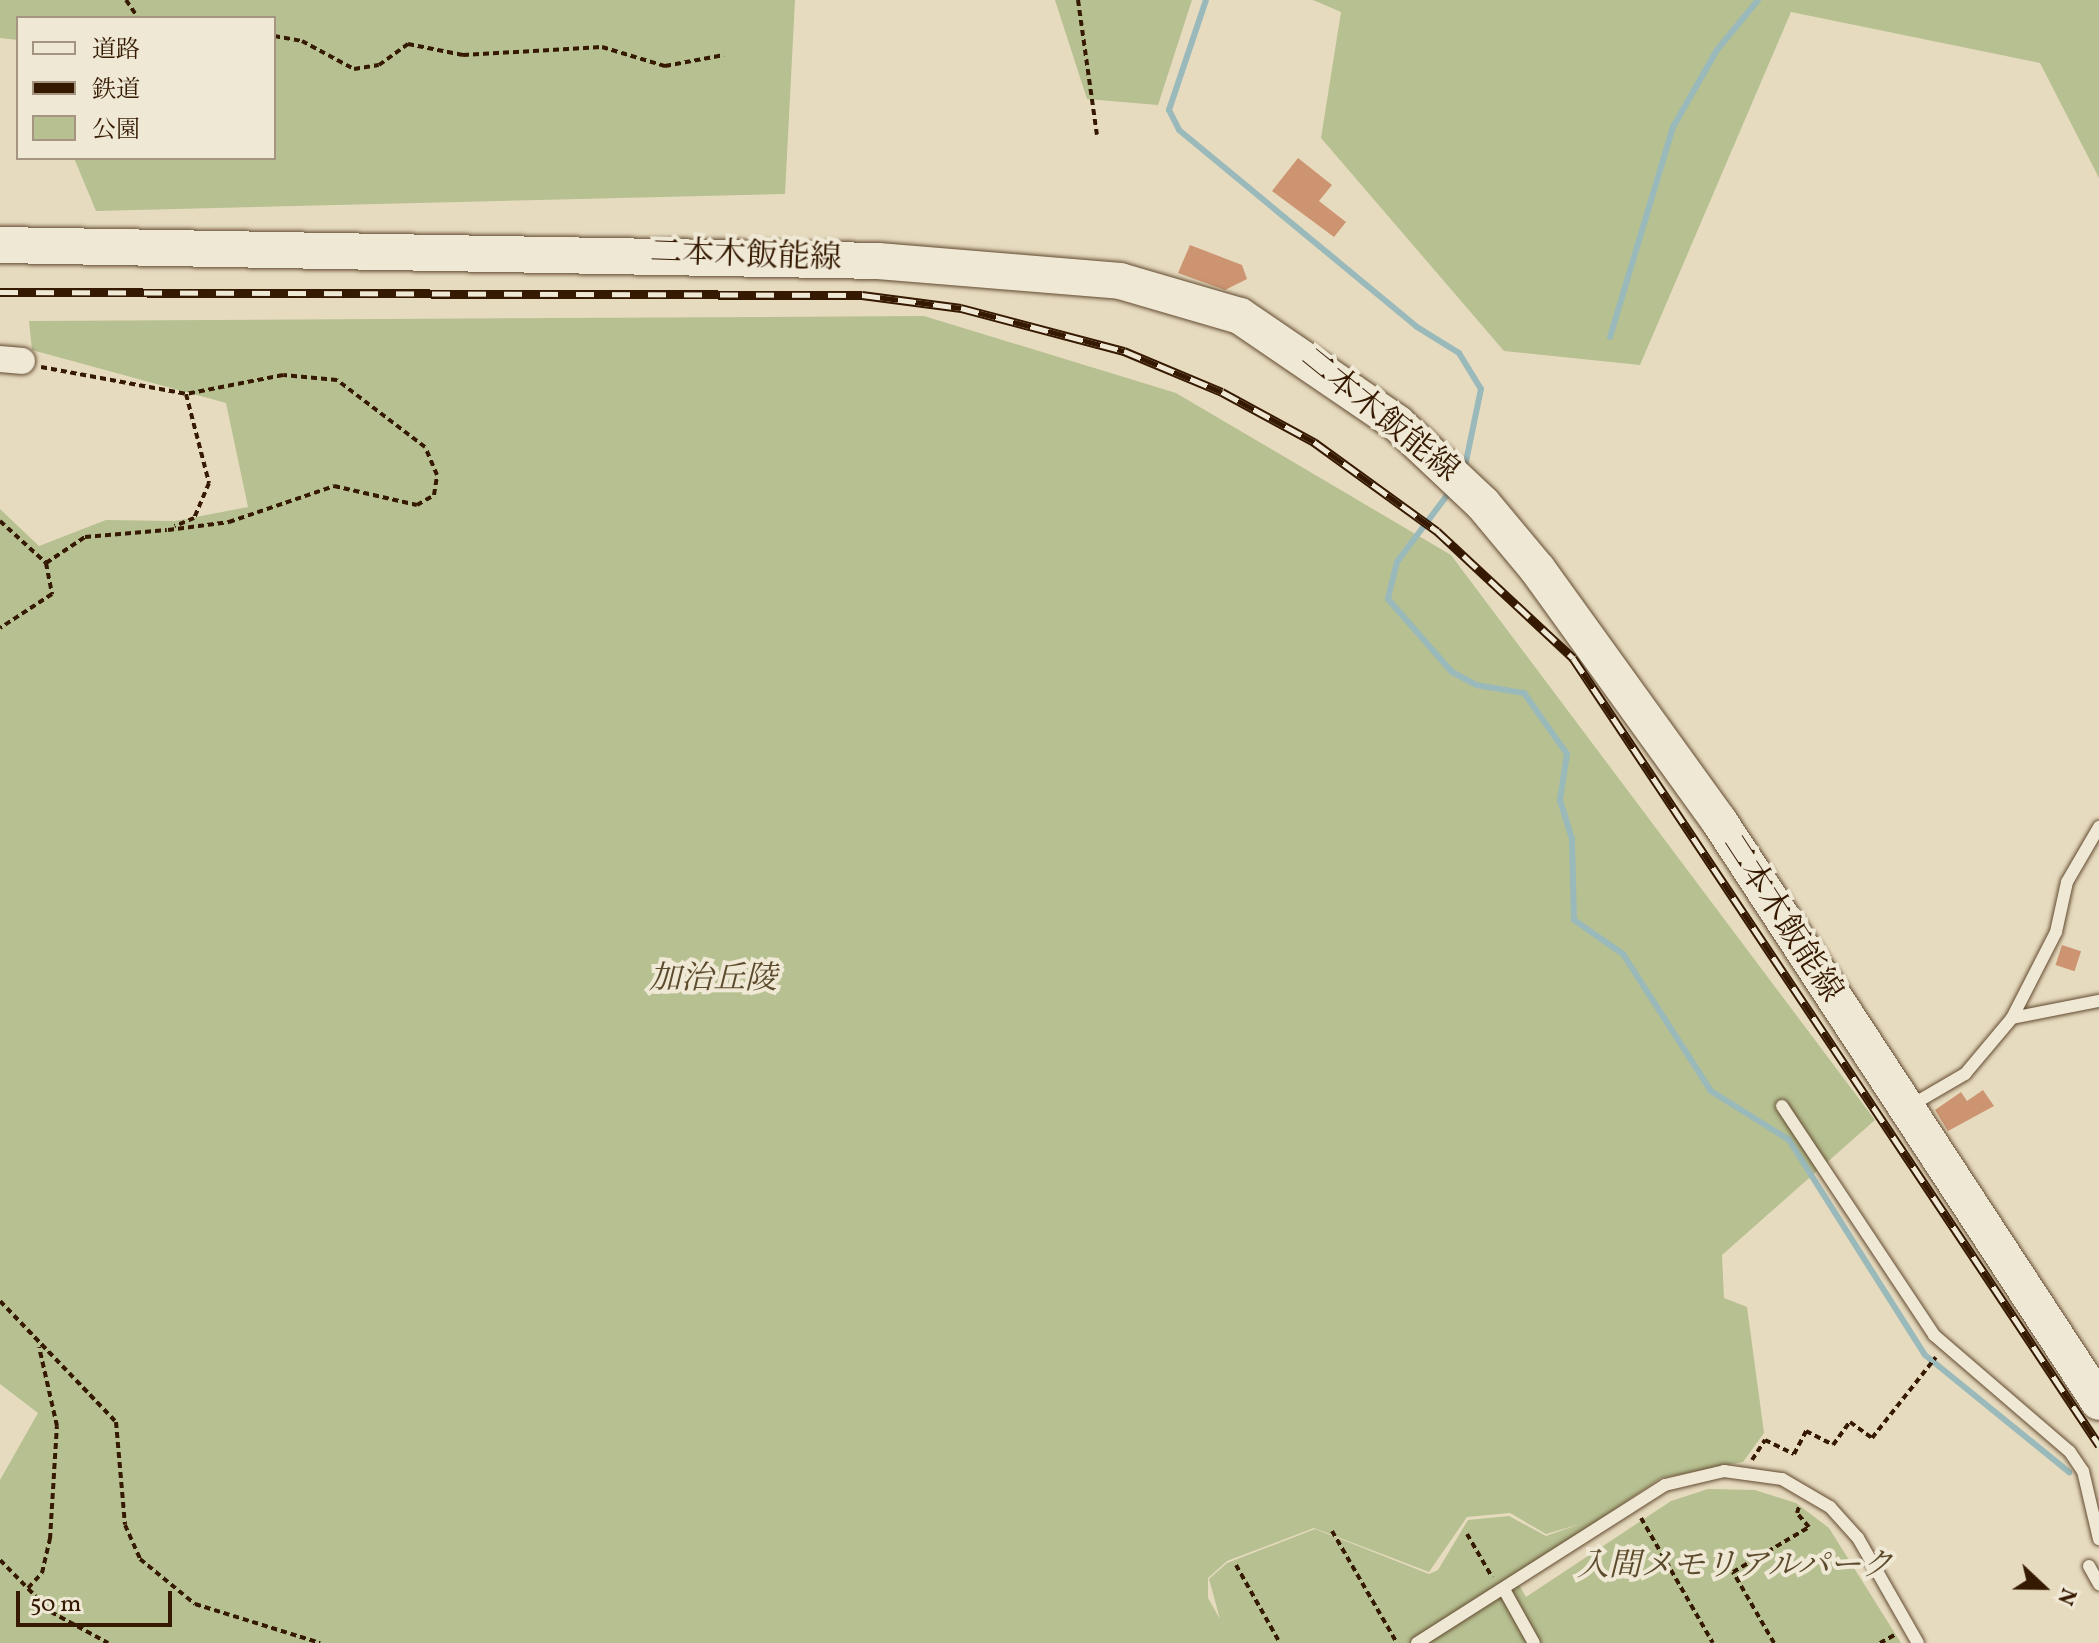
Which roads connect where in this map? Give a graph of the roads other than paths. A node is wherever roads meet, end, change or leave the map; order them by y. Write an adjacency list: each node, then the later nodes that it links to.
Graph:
1 (0, 245): 6 (main road, 二本木飯能線)
2 (2099, 827): 4 (lane)
3 (2099, 1001): 4 (lane)
4 (2012, 1018): 6 (lane)
5 (1782, 1106): 8 (lane)
6 (1903, 1109): 7 (main road, 二本木飯能線)
7 (2099, 1402)
8 (2099, 1539)
9 (2089, 1566): 10 (lane)
10 (2099, 1584)
11 (1504, 1594): 12 (lane); 13 (lane); 14 (lane)
12 (1417, 1643)
13 (1534, 1643)
14 (1918, 1643)

